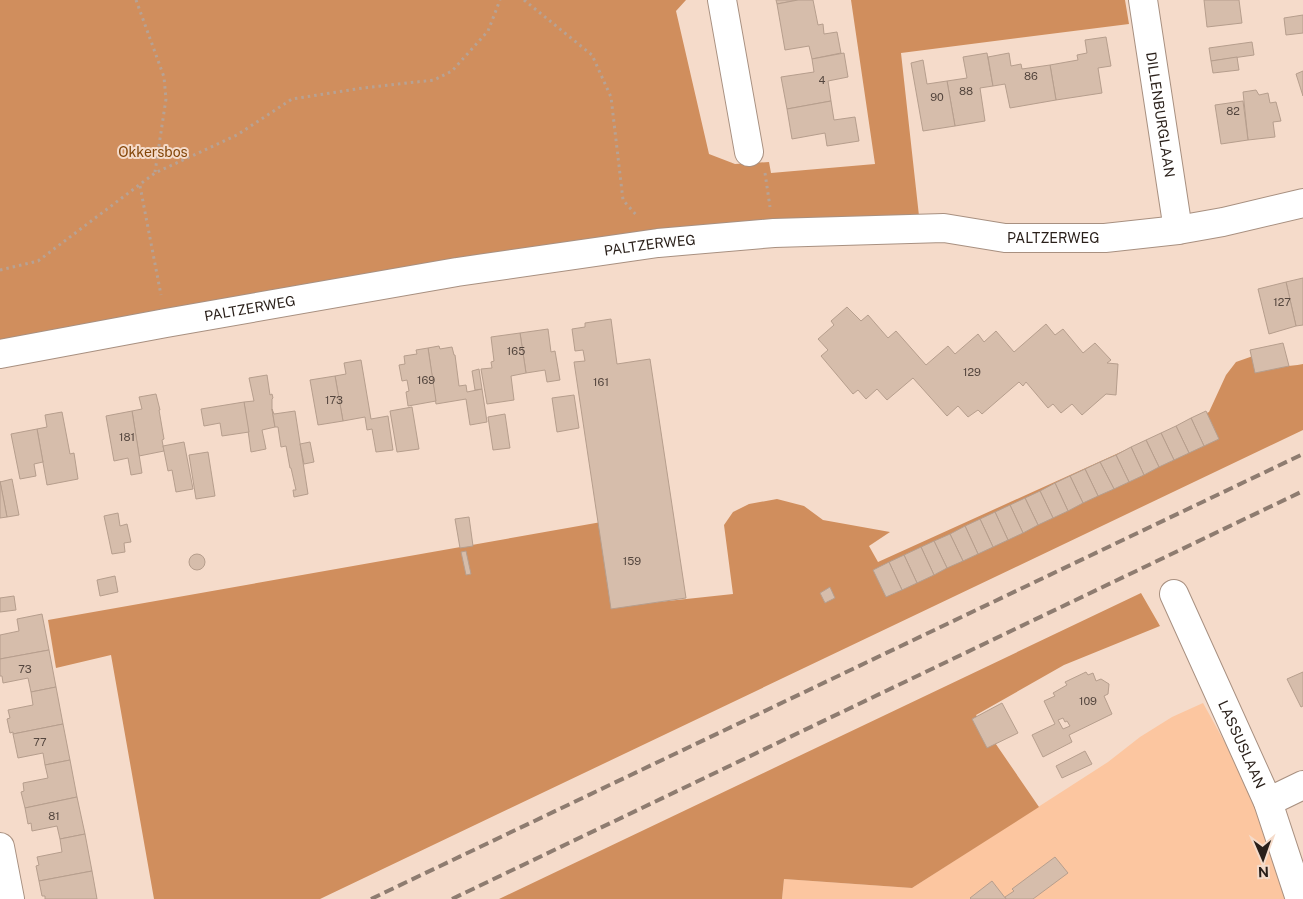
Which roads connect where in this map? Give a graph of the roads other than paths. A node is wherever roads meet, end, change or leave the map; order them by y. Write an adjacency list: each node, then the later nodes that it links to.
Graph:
1 (722, 0): 3 (street)
2 (1143, 0): 5 (street, DILLENBURGLAAN)
3 (749, 152)
4 (1303, 203): 5 (street, PALTZERWEG)
5 (1178, 230): 6 (street, PALTZERWEG)
6 (0, 354)
7 (1174, 594): 9 (street, LASSUSLAAN)
8 (1303, 785): 9 (street)
9 (1268, 802): 12 (street, LASSUSLAAN)
10 (0, 847): 11 (street)
11 (10, 899)
12 (1300, 899)

